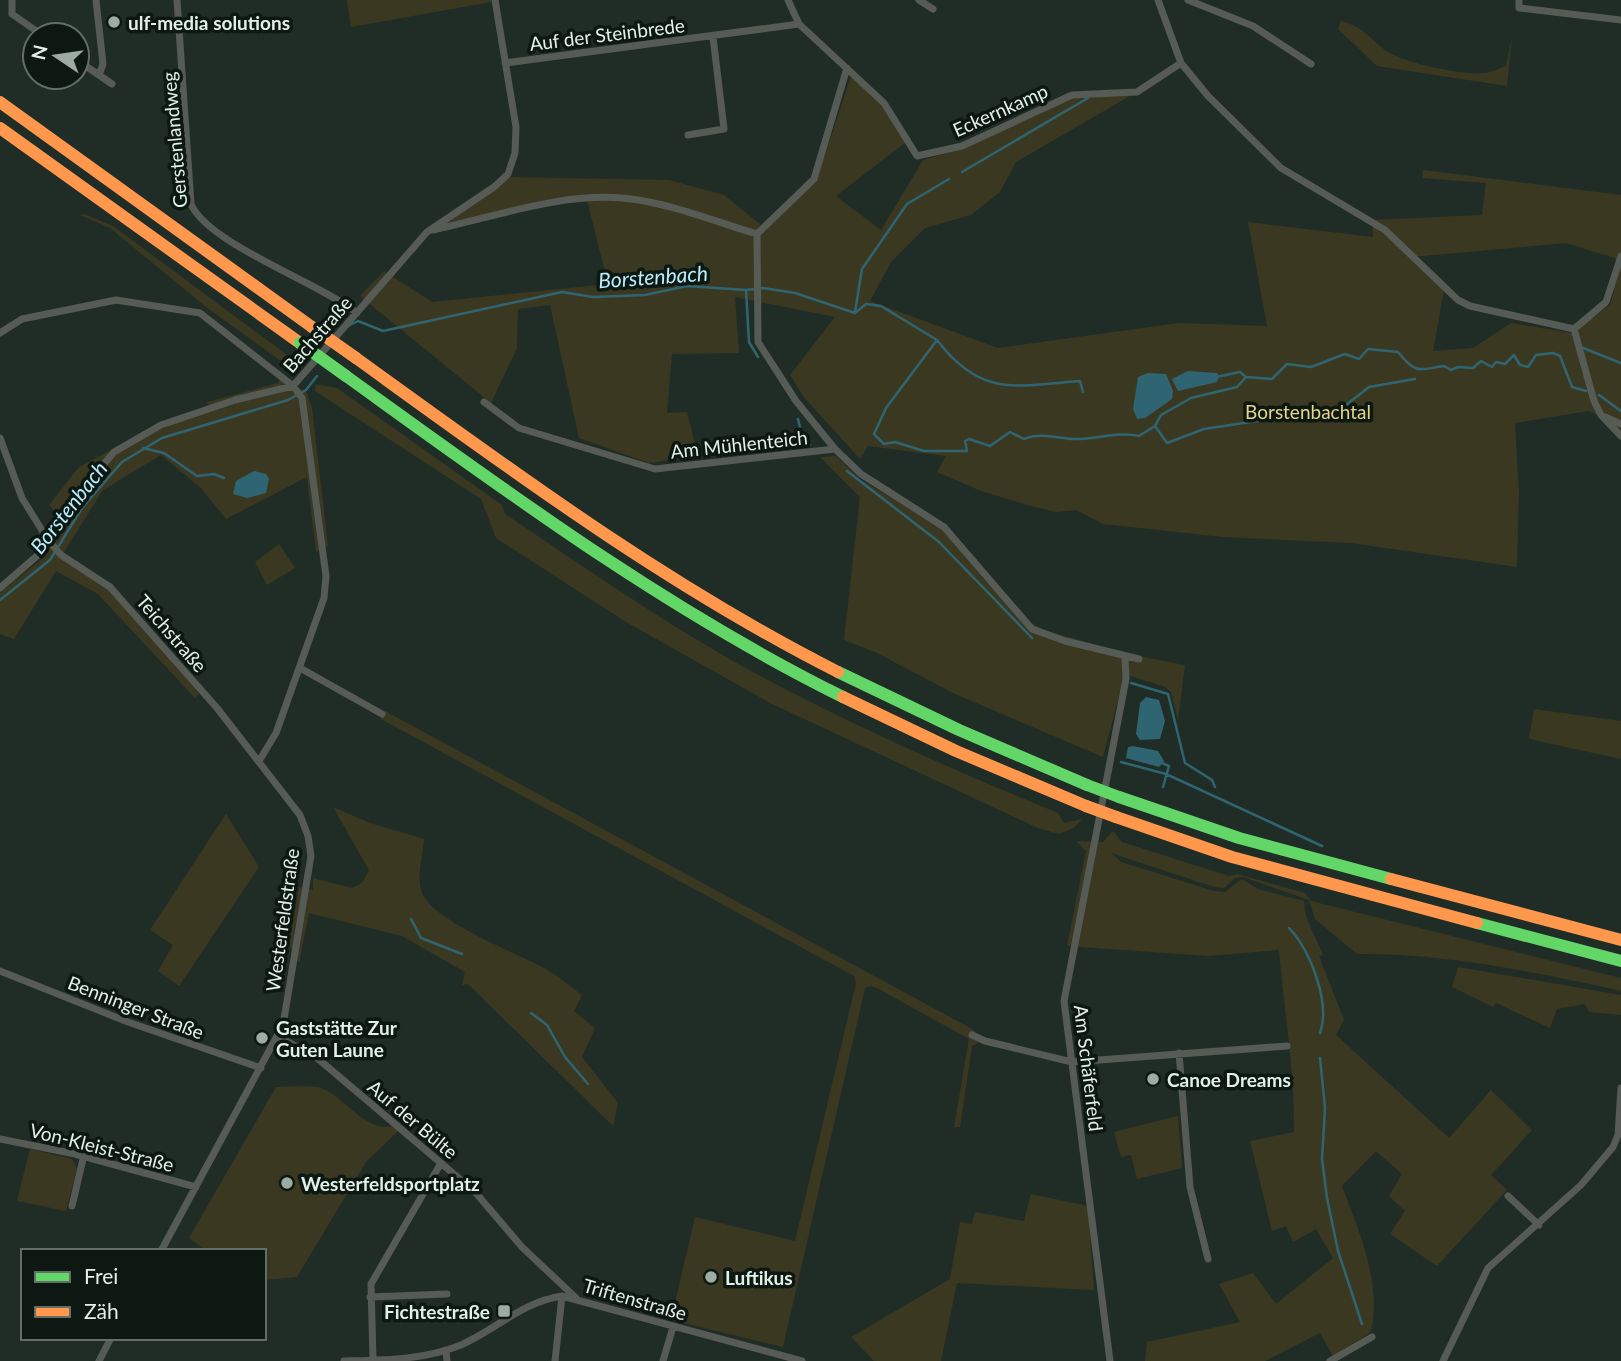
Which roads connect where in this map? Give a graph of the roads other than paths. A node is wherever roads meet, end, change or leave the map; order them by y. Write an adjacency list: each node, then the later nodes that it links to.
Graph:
1 (12, 0): 12 (street)
2 (96, 0): 20 (street)
3 (177, 0): 28 (street, Gerstenlandweg)
4 (495, 0): 15 (street, Bachstraße)
5 (788, 0): 13 (street)
6 (919, 0): 10 (street)
7 (1158, 0): 16 (street)
8 (1188, 0): 17 (street)
9 (1519, 0): 11 (street)
10 (933, 9)
11 (1621, 20)
12 (22, 21)
13 (799, 24): 14 (street, Auf der Steinbrede); 18 (street, Eckernkamp)
14 (713, 37): 15 (street, Auf der Steinbrede); 24 (street, Auf der Steinbrede)
15 (505, 63): 25 (street, Bachstraße)
16 (1181, 63): 18 (street, Eckernkamp); 29 (street)
17 (1311, 64)
18 (847, 68): 26 (street)
19 (91, 70): 20 (street)
20 (99, 75): 21 (street)
21 (112, 84)
22 (0, 102): 47 (highway, bridge)
23 (0, 128): 48 (highway, bridge)
24 (688, 135)
25 (427, 232): 26 (street); 28 (street, Bachstraße)
26 (757, 234): 38 (street)
27 (1621, 257): 29 (street)
28 (357, 313): 31 (street, Bachstraße)
29 (1574, 329): 33 (street)
30 (0, 333): 31 (street)
31 (293, 387): 40 (street, Bachstraße); 44 (street)
32 (484, 402): 37 (street, Am Mühlenteich)
33 (1601, 415): 34 (street); 35 (street)
34 (1621, 424)
35 (1621, 436)
36 (0, 438): 40 (street, Teichstraße)
37 (565, 443): 38 (street, Am Mühlenteich); 39 (street)
38 (835, 449): 42 (street)
39 (562, 452)
40 (51, 543): 41 (street, Bachstraße); 46 (street, Teichstraße)
41 (0, 588)
42 (1125, 657): 43 (street); 54 (street, Am Schäferfeld)
43 (1139, 659)
44 (300, 668): 45 (street); 46 (street)
45 (382, 714)
46 (259, 761): 51 (street, Westerfeldstraße)
47 (1621, 940)
48 (1621, 961)
49 (0, 971): 55 (street, Benninger Straße)
50 (972, 1035): 54 (street)
51 (279, 1037): 55 (street, Westerfeldstraße); 60 (street, Auf der Bülte)
52 (1287, 1045): 53 (street)
53 (1179, 1053): 54 (street); 66 (street)
54 (1072, 1062): 83 (street, Am Schäferfeld)
55 (261, 1068): 61 (street, Westerfeldstraße)
56 (1621, 1088): 57 (street)
57 (1620, 1135): 64 (street)
58 (0, 1139): 59 (street, Von-Kleist-Straße)
59 (83, 1159): 61 (street, Von-Kleist-Straße); 63 (street)
60 (440, 1163): 69 (street); 70 (street, Auf der Bülte)
61 (196, 1187): 65 (street, Westerfeldstraße)
62 (1508, 1196): 64 (street)
63 (72, 1206)
64 (1539, 1225): 85 (street)
65 (162, 1249)
66 (1208, 1259)
67 (447, 1294): 69 (street)
68 (562, 1296): 70 (street, Triftenstraße); 74 (street, Triftenstraße); 80 (street)
69 (370, 1297): 76 (street)
70 (576, 1298): 71 (street, Triftenstraße)
71 (673, 1327): 75 (street, Triftenstraße); 81 (street)
72 (1372, 1337): 84 (street)
73 (110, 1340): 77 (street)
74 (446, 1350): 76 (street, Triftenstraße); 79 (street)
75 (778, 1357): 82 (street, Triftenstraße)
76 (373, 1360): 78 (street, Triftenstraße)
77 (99, 1361)
78 (344, 1361)
79 (447, 1361)
80 (555, 1361)
81 (663, 1361)
82 (802, 1361)
83 (1110, 1361)
84 (1330, 1361)
85 (1443, 1361)

